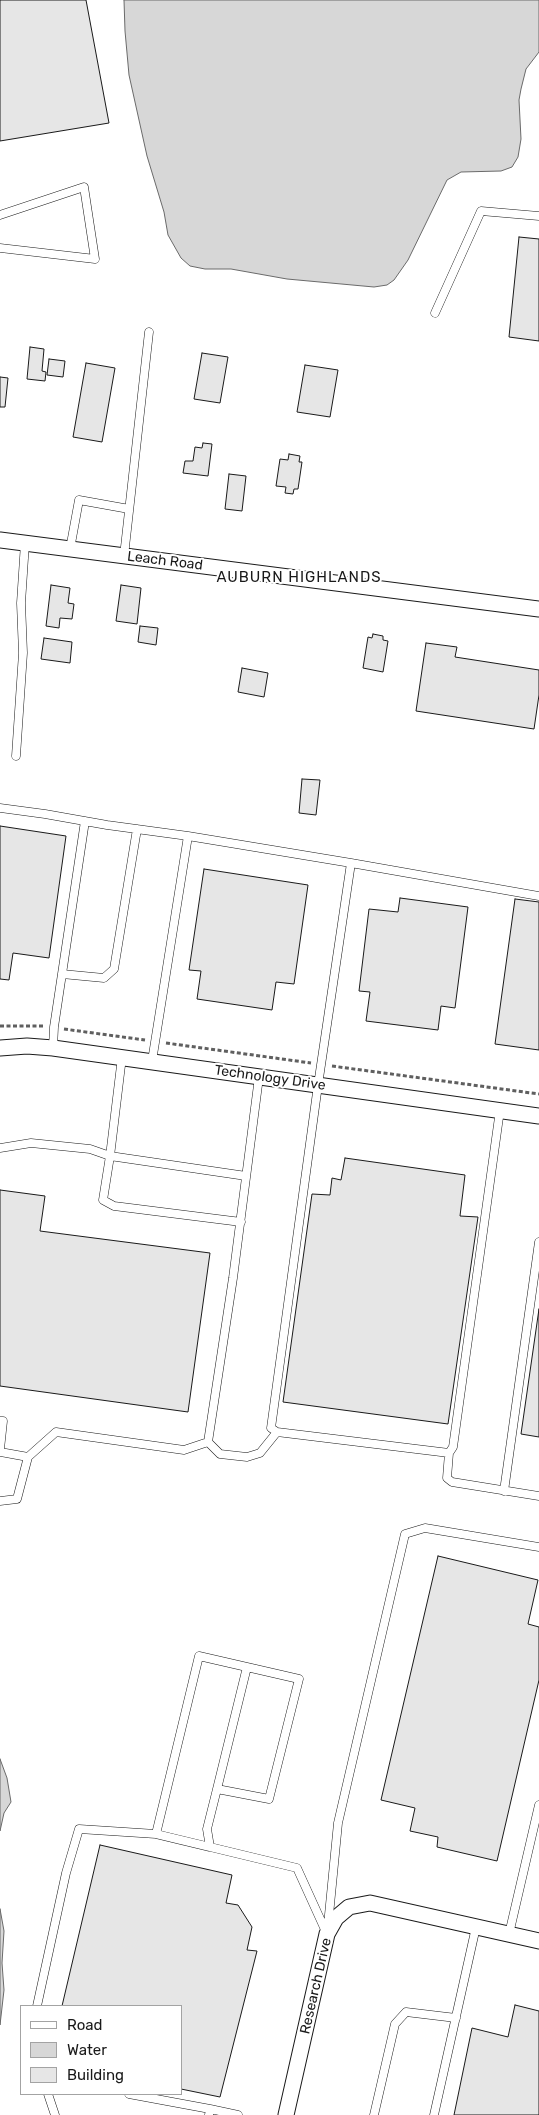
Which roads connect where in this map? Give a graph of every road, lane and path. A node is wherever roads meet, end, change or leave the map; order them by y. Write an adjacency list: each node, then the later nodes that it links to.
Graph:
1 (0, 215): 3 (lane)
2 (539, 216): 4 (lane)
3 (0, 248)
4 (435, 313)
5 (149, 332): 6 (lane)
6 (129, 509): 9 (lane); 10 (lane)
7 (0, 540): 8 (street, Leach Road)
8 (25, 544): 9 (street, Leach Road); 12 (lane)
9 (70, 549): 10 (street, Leach Road)
10 (124, 556): 11 (street, Leach Road)
11 (539, 609)
12 (16, 756)
13 (0, 808): 14 (lane)
14 (85, 821): 15 (lane); 19 (lane)
15 (137, 829): 16 (lane); 19 (lane)
16 (188, 836): 17 (lane); 22 (lane)
17 (351, 863): 18 (lane); 27 (lane)
18 (539, 896)
19 (62, 974): 21 (lane)
20 (0, 1026): 21 (path)
21 (54, 1028): 22 (path); 24 (lane)
22 (155, 1041): 26 (lane); 27 (path)
23 (0, 1048): 24 (street, Technology Drive)
24 (53, 1048): 25 (street, Technology Drive)
25 (122, 1058): 26 (street, Technology Drive); 34 (lane)
26 (152, 1062): 28 (street, Technology Drive)
27 (321, 1064): 29 (lane); 30 (path)
28 (260, 1077): 29 (street, Technology Drive); 35 (lane)
29 (318, 1085): 31 (street, Technology Drive); 39 (lane)
30 (539, 1094)
31 (500, 1110): 32 (street, Technology Drive); 42 (lane)
32 (539, 1116)
33 (0, 1148): 34 (lane)
34 (110, 1156): 35 (lane); 36 (lane)
35 (246, 1176): 36 (lane)
36 (241, 1222): 40 (lane)
37 (539, 1242): 44 (lane)
38 (0, 1421): 41 (lane)
39 (277, 1432): 40 (lane); 42 (lane)
40 (208, 1442): 43 (lane)
41 (0, 1451): 43 (lane)
42 (449, 1453): 44 (lane)
43 (28, 1456): 46 (lane)
44 (504, 1491): 45 (lane)
45 (539, 1496)
46 (0, 1501)
47 (539, 1547): 54 (lane)
48 (246, 1667): 49 (lane); 49 (lane); 51 (lane)
49 (216, 1789): 52 (lane)
50 (539, 1805): 55 (lane)
51 (156, 1834): 52 (lane); 57 (lane)
52 (210, 1848): 54 (lane)
53 (476, 1927): 54 (street, Research Drive); 55 (street, Research Drive); 58 (lane)
54 (327, 1934): 64 (street, Research Drive)
55 (510, 1934): 56 (street, Research Drive)
56 (539, 1941)
57 (37, 2005)
58 (456, 2018): 65 (lane); 66 (lane)
59 (48, 2095): 62 (lane)
60 (134, 2095): 61 (lane)
61 (210, 2112): 63 (lane)
62 (55, 2115)
63 (238, 2115)
64 (286, 2115)
65 (374, 2115)
66 (434, 2115)

